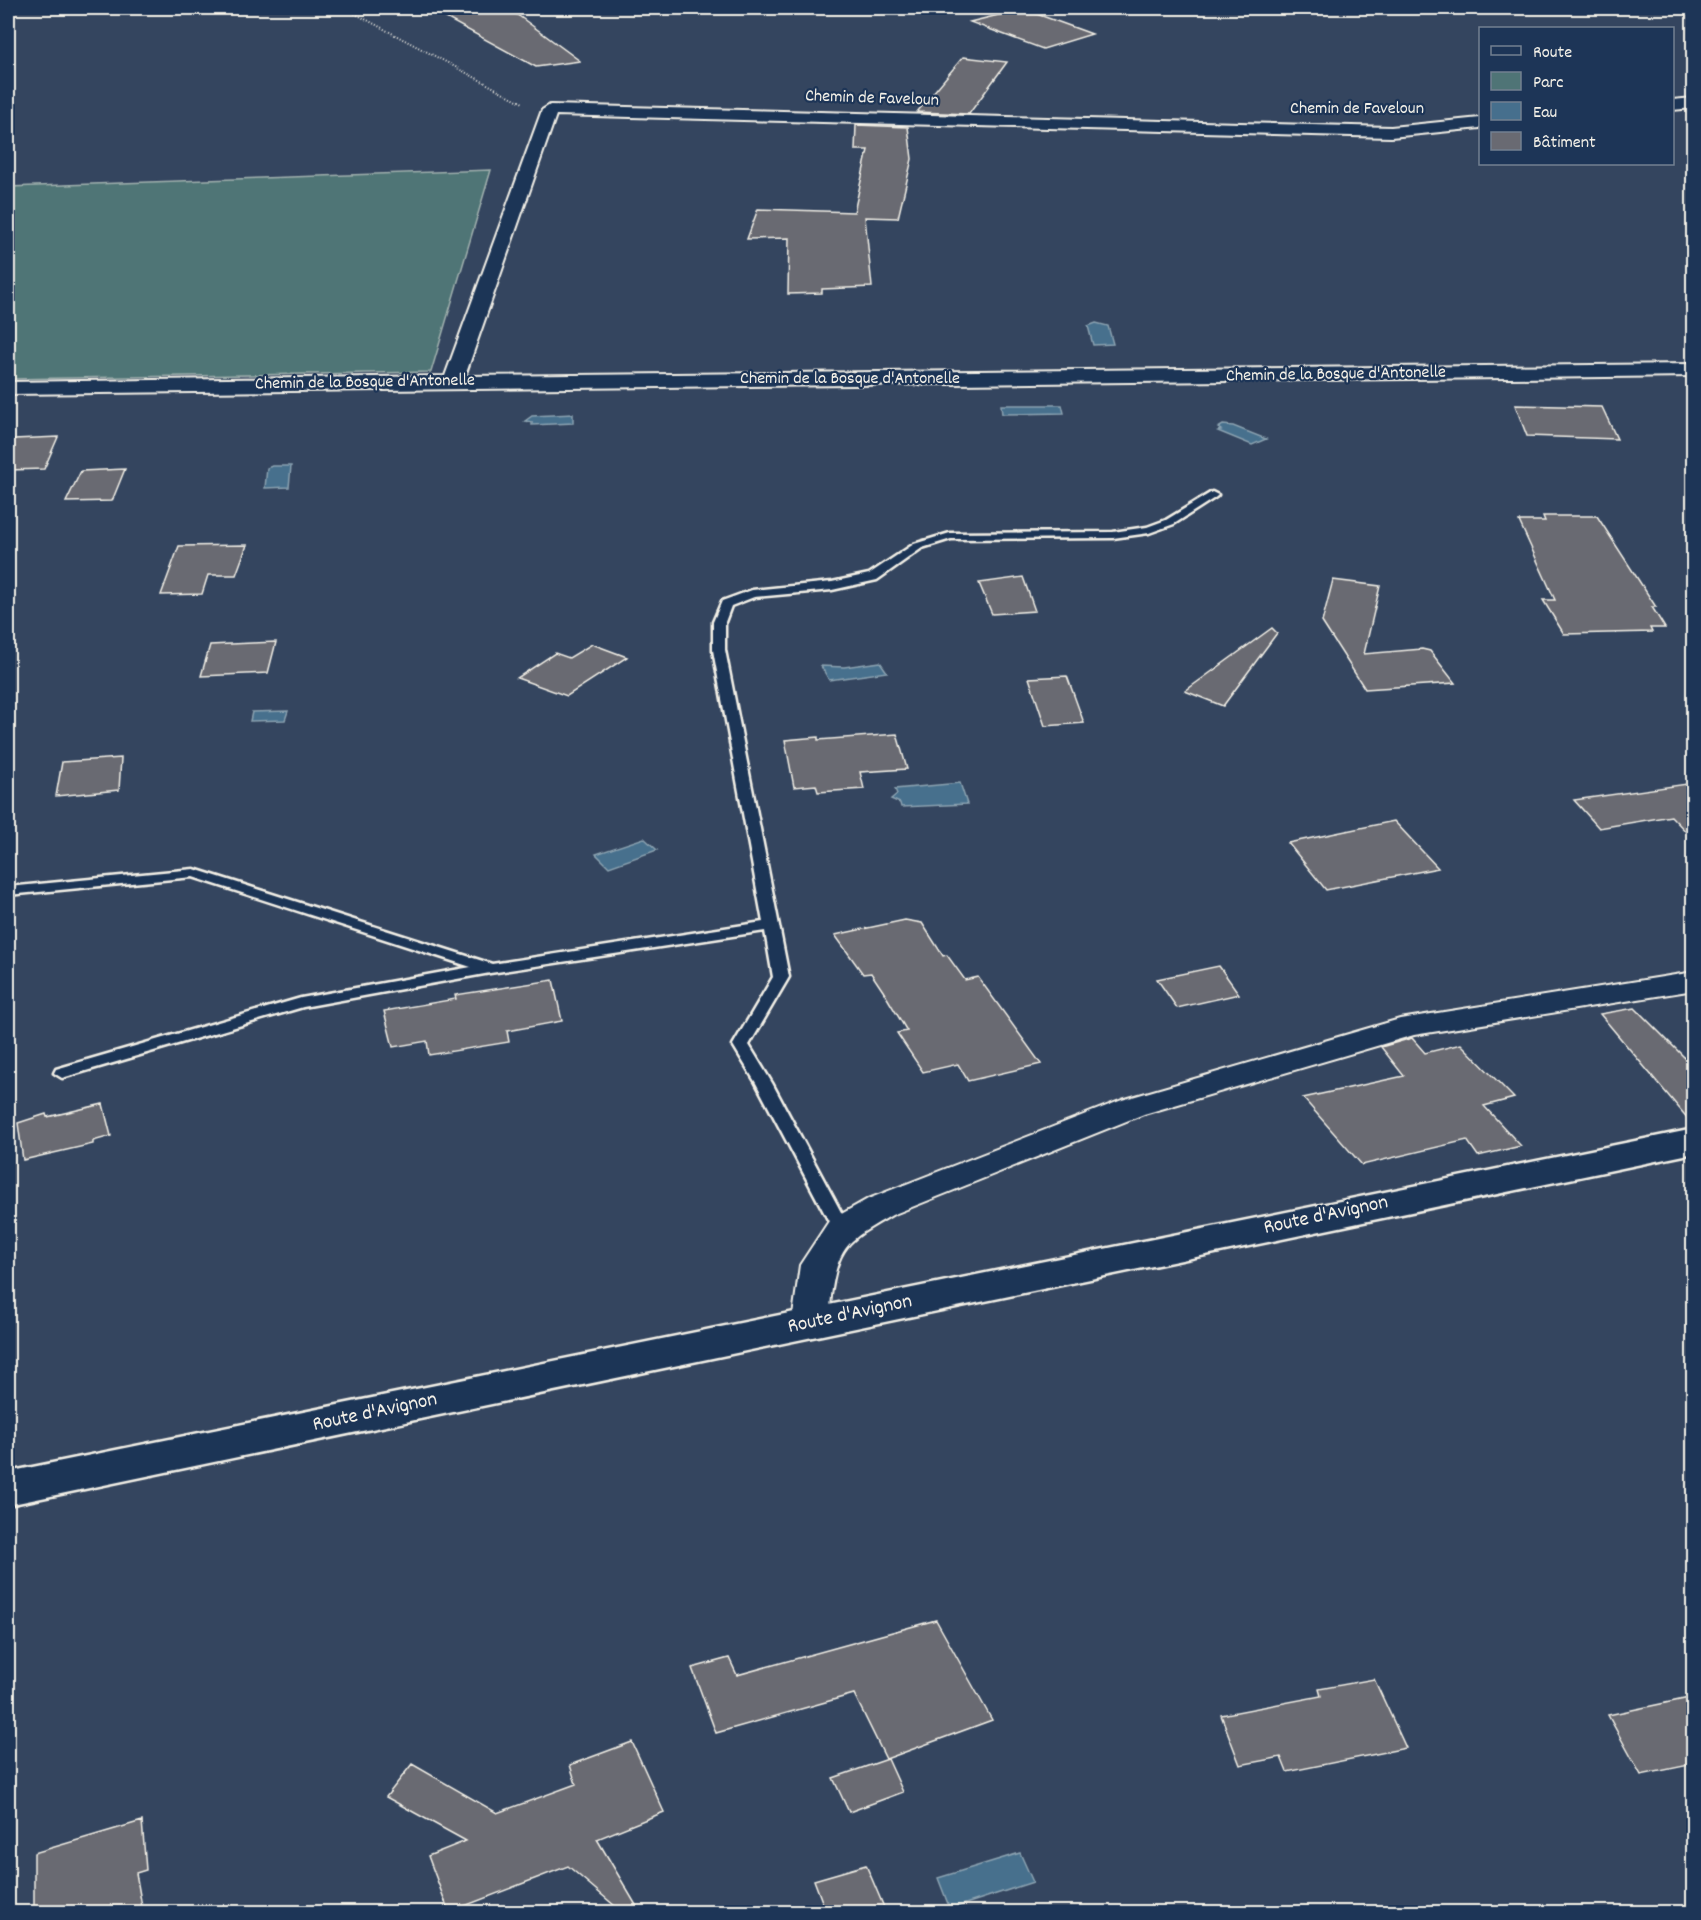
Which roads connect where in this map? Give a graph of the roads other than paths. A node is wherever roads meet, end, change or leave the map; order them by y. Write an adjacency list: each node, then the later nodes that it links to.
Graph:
1 (1694, 103): 2 (street)
2 (1674, 105)
3 (1479, 123): 5 (street, Chemin de Faveloun)
4 (1694, 370): 5 (street, Chemin de la Bosque d'Antonelle)
5 (453, 382): 6 (street, Chemin de la Bosque d'Antonelle)
6 (8, 388)
7 (1212, 495): 9 (lane)
8 (8, 891): 10 (lane)
9 (772, 925): 10 (lane); 14 (lane)
10 (491, 969): 12 (lane)
11 (1694, 981): 14 (street)
12 (62, 1073)
13 (1694, 1141): 15 (main road, Route d'Avignon)
14 (842, 1229): 15 (street)
15 (810, 1323): 16 (main road, Route d'Avignon)
16 (8, 1490)

